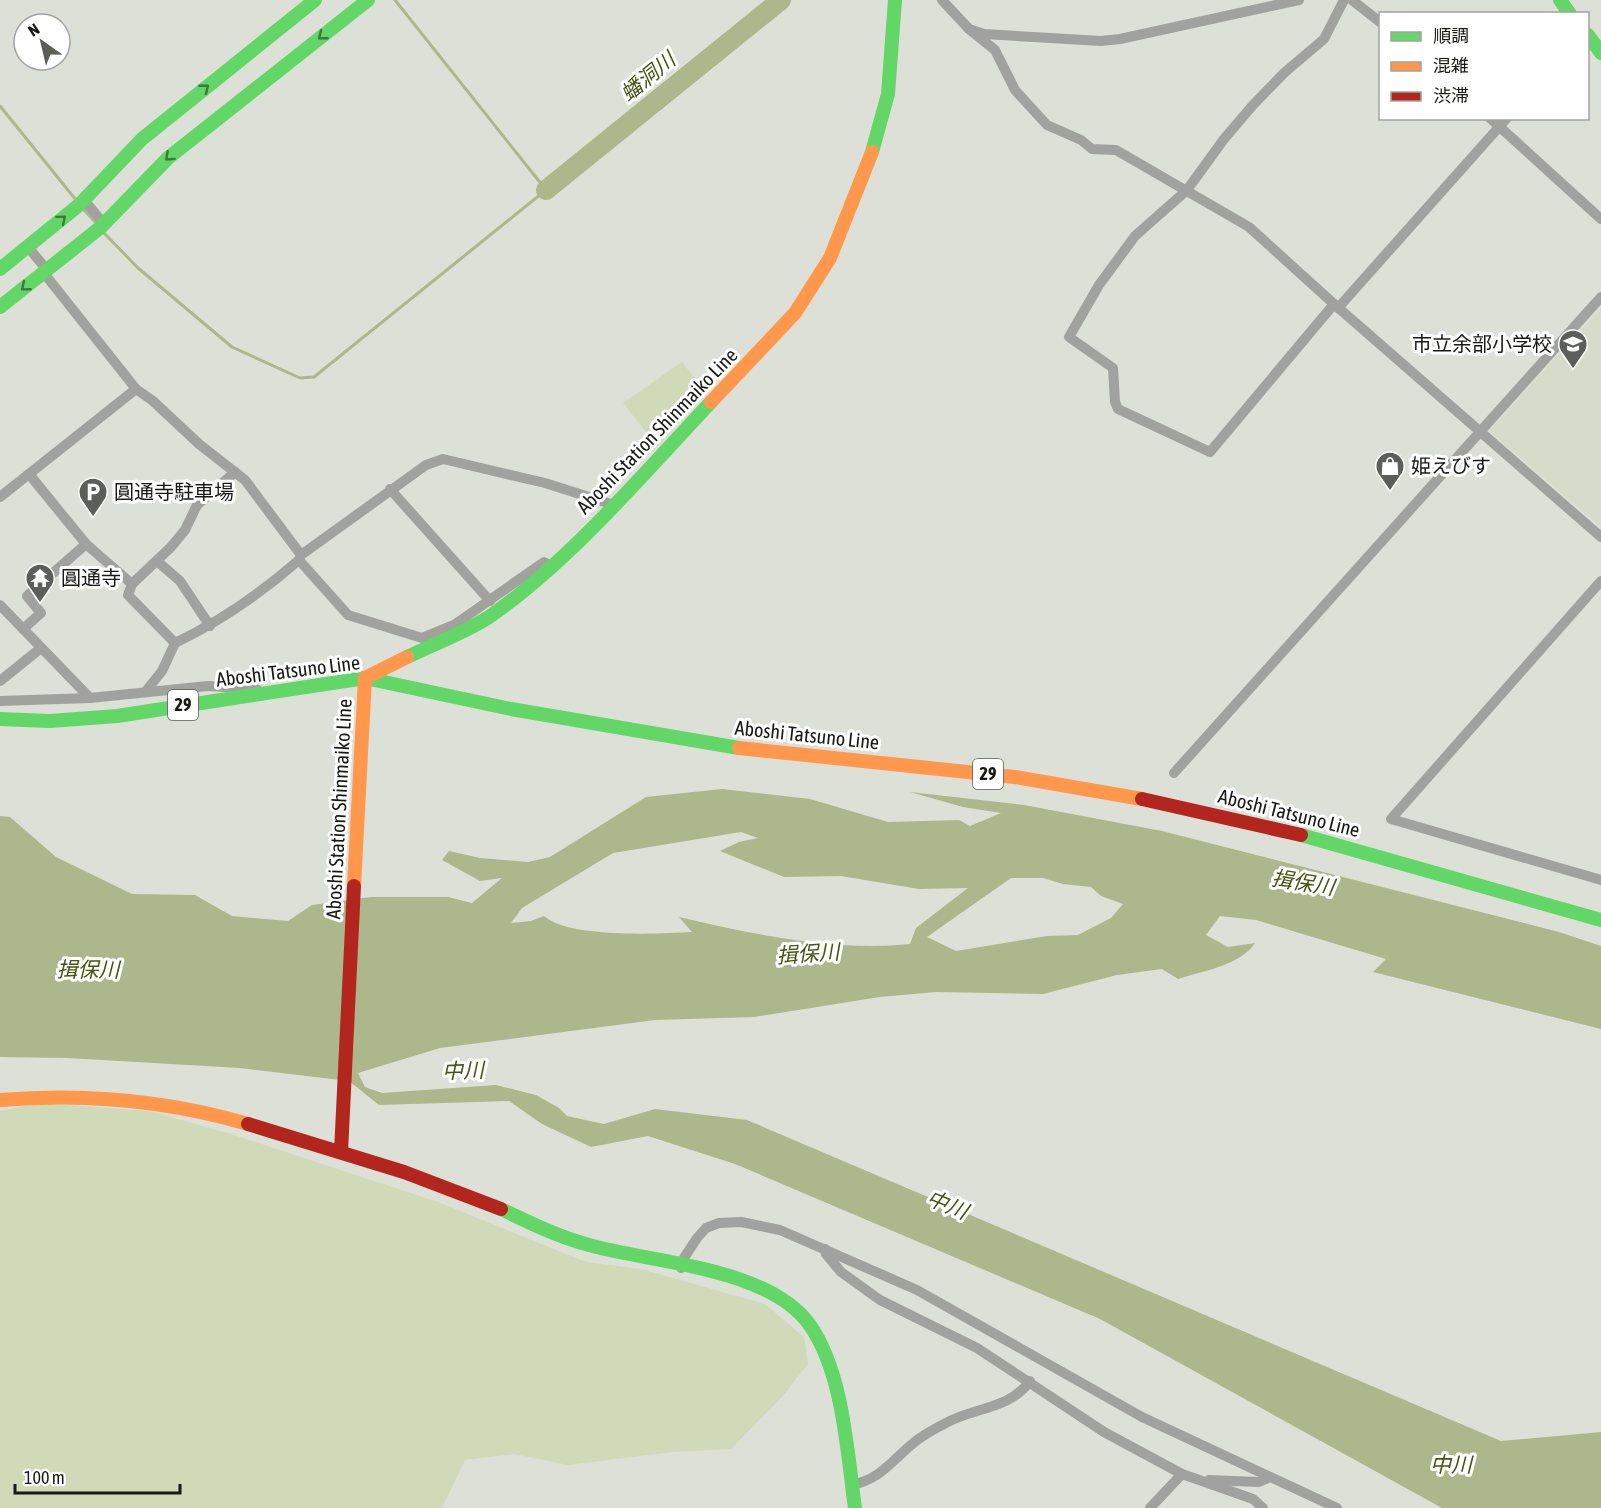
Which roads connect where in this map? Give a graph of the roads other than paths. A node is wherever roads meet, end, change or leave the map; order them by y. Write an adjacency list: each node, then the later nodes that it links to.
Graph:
1 (315, 0): 14 (main road, one-way to 1)
2 (368, 0): 16 (main road, one-way to 16)
3 (895, 0): 29 (main road, Aboshi Station Shinmaiko Line)
4 (942, 0): 9 (street)
5 (1299, 0): 9 (street)
6 (1344, 0): 13 (street)
7 (1352, 0): 8 (street)
8 (1379, 21)
9 (969, 29): 13 (street)
10 (1589, 38): 11 (main road)
11 (1601, 53)
12 (1503, 123): 15 (street); 21 (street)
13 (1187, 190): 21 (street); 21 (street)
14 (84, 200): 16 (street); 17 (main road, one-way to 14)
15 (1601, 219)
16 (104, 224): 19 (main road)
17 (28, 247): 18 (main road); 19 (street)
18 (0, 269)
19 (45, 271): 22 (main road, one-way to 22); 23 (street)
20 (1601, 297): 24 (street)
21 (1336, 306): 24 (street)
22 (0, 307)
23 (136, 389): 25 (street); 26 (street)
24 (1480, 430): 30 (street); 50 (street)
25 (235, 472): 32 (street); 33 (street)
26 (29, 474): 28 (street); 31 (street)
27 (390, 489): 29 (street); 32 (street); 37 (street)
28 (0, 497)
29 (614, 505): 34 (main road, Aboshi Station Shinmaiko Line)
30 (1601, 537)
31 (86, 544): 36 (street); 40 (street)
32 (300, 557): 37 (street); 39 (street)
33 (157, 561): 36 (street); 39 (street)
34 (552, 567): 37 (street); 44 (main road, Aboshi Station Shinmaiko Line)
35 (1601, 581): 51 (street)
36 (132, 584): 41 (street)
37 (490, 602)
38 (0, 605): 40 (street)
39 (210, 626): 41 (street)
40 (23, 629): 42 (street)
41 (175, 643): 46 (street)
42 (40, 648): 43 (street); 47 (street)
43 (0, 681)
44 (364, 685): 45 (main road, Aboshi Tatsuno Line / 29); 52 (main road, Aboshi Tatsuno Line / 29); 54 (main road, Aboshi Station Shinmaiko Line)
45 (277, 690): 46 (street); 49 (main road, Aboshi Tatsuno Line / 29)
46 (146, 691): 47 (street)
47 (90, 698): 48 (street)
48 (0, 701)
49 (0, 719)
50 (1174, 773)
51 (1601, 880)
52 (1601, 920)
53 (0, 1100): 54 (main road)
54 (342, 1146): 56 (main road)
55 (825, 1249): 56 (street); 57 (street); 59 (street)
56 (681, 1268): 61 (main road)
57 (1030, 1381): 58 (street); 61 (street)
58 (1182, 1474): 60 (street); 63 (street)
59 (1268, 1478): 60 (street); 65 (street)
60 (1204, 1482): 64 (street)
61 (851, 1485): 62 (main road)
62 (855, 1508)
63 (1150, 1508)
64 (1263, 1508)
65 (1337, 1508)

